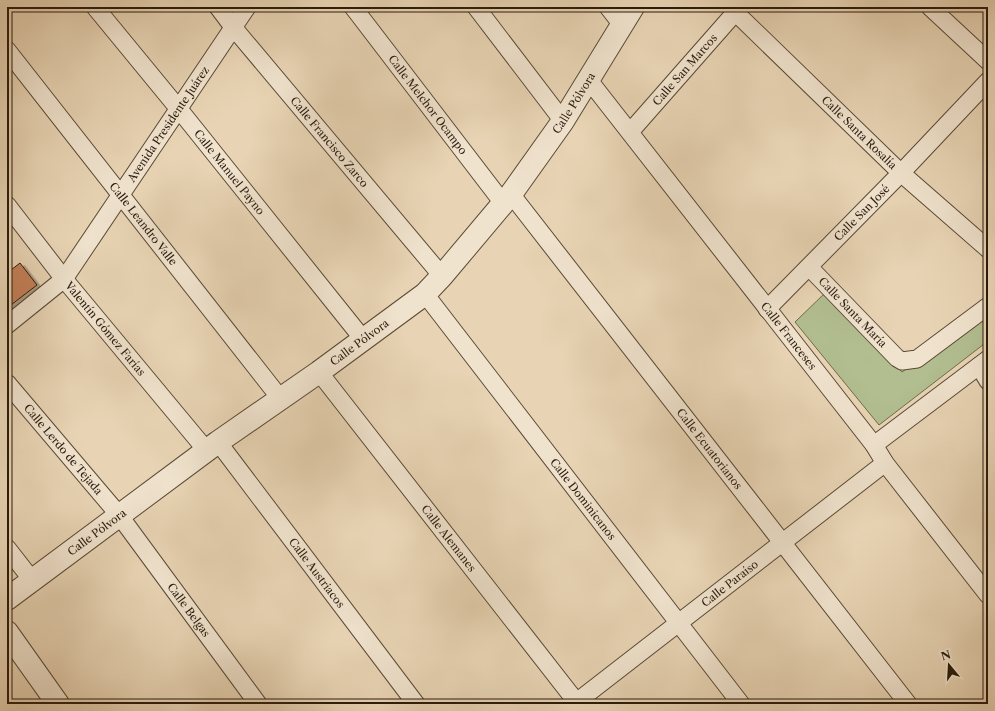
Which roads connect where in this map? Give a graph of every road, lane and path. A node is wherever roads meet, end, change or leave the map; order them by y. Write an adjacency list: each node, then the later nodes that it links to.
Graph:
1 (95, 7): 16 (street, Calle Manuel Payno)
2 (218, 7): 11 (street, Calle Francisco Zarco)
3 (246, 7): 11 (street, Avenida Presidente Juárez)
4 (353, 7): 21 (street, Calle Melchor Ocampo)
5 (476, 7): 17 (street)
6 (608, 7): 10 (street)
7 (633, 7): 10 (street, Calle Pólvora)
8 (930, 7): 13 (street)
9 (738, 9): 18 (street, Calle San Marcos); 19 (street, Calle Santa Rosalía)
10 (622, 25): 14 (street, Calle Pólvora)
11 (233, 27): 16 (street, Avenida Presidente Juárez); 25 (street, Calle Francisco Zarco)
12 (7, 50): 20 (street, Calle Leandro Valle)
13 (988, 61)
14 (588, 79): 17 (street, Calle Pólvora); 18 (street, Calle Franceses)
15 (988, 81): 19 (street, Calle San José)
16 (178, 108): 20 (street, Avenida Presidente Juárez); 31 (street, Calle Manuel Payno)
17 (563, 122): 21 (street, Calle Pólvora)
18 (630, 132): 29 (street, Calle Franceses)
19 (901, 173): 23 (street, Calle Santa Rosalía); 24 (street, Calle San José)
20 (121, 195): 26 (street, Avenida Presidente Juárez); 36 (street, Calle Leandro Valle)
21 (507, 199): 25 (street, Calle Pólvora); 41 (street, Calle Ecuatorianos)
22 (7, 205): 26 (street, Valentín Gómez Farías)
23 (988, 249)
24 (809, 267): 28 (street, Calle Santa María); 29 (street, Calle San José)
25 (442, 276): 27 (street, Calle Pólvora)
26 (64, 279): 30 (street, Avenida Presidente Juárez); 38 (street, Valentín Gómez Farías)
27 (425, 294): 31 (street, Calle Pólvora); 47 (street, Calle Dominicanos)
28 (988, 306)
29 (768, 309): 37 (street, Calle Franceses)
30 (7, 326)
31 (363, 339): 33 (street, Calle Pólvora)
32 (983, 362): 34 (street); 37 (street)
33 (319, 372): 36 (street, Calle Pólvora); 49 (street, Calle Alemanes)
34 (988, 381)
35 (7, 384): 40 (street, Calle Lerdo de Tejada)
36 (280, 398): 38 (street, Calle Pólvora)
37 (874, 445): 39 (street, Calle Franceses)
38 (212, 446): 40 (street, Calle Pólvora); 52 (street, Calle Austriacos)
39 (885, 464): 41 (street, Calle Paraíso); 43 (street, Calle Franceses)
40 (119, 516): 44 (street, Calle Pólvora); 51 (street, Calle Belgas)
41 (784, 543): 47 (street, Calle Paraíso); 54 (street, Calle Ecuatorianos)
42 (7, 548): 44 (street)
43 (982, 576): 45 (street, Calle Franceses)
44 (32, 580): 46 (street, Calle Pólvora)
45 (988, 594)
46 (7, 599)
47 (678, 623): 49 (street, Calle Paraíso); 53 (street, Calle Dominicanos)
48 (7, 632): 50 (street)
49 (576, 703)
50 (58, 704)
51 (258, 704)
52 (416, 704)
53 (741, 704)
54 (908, 704)

